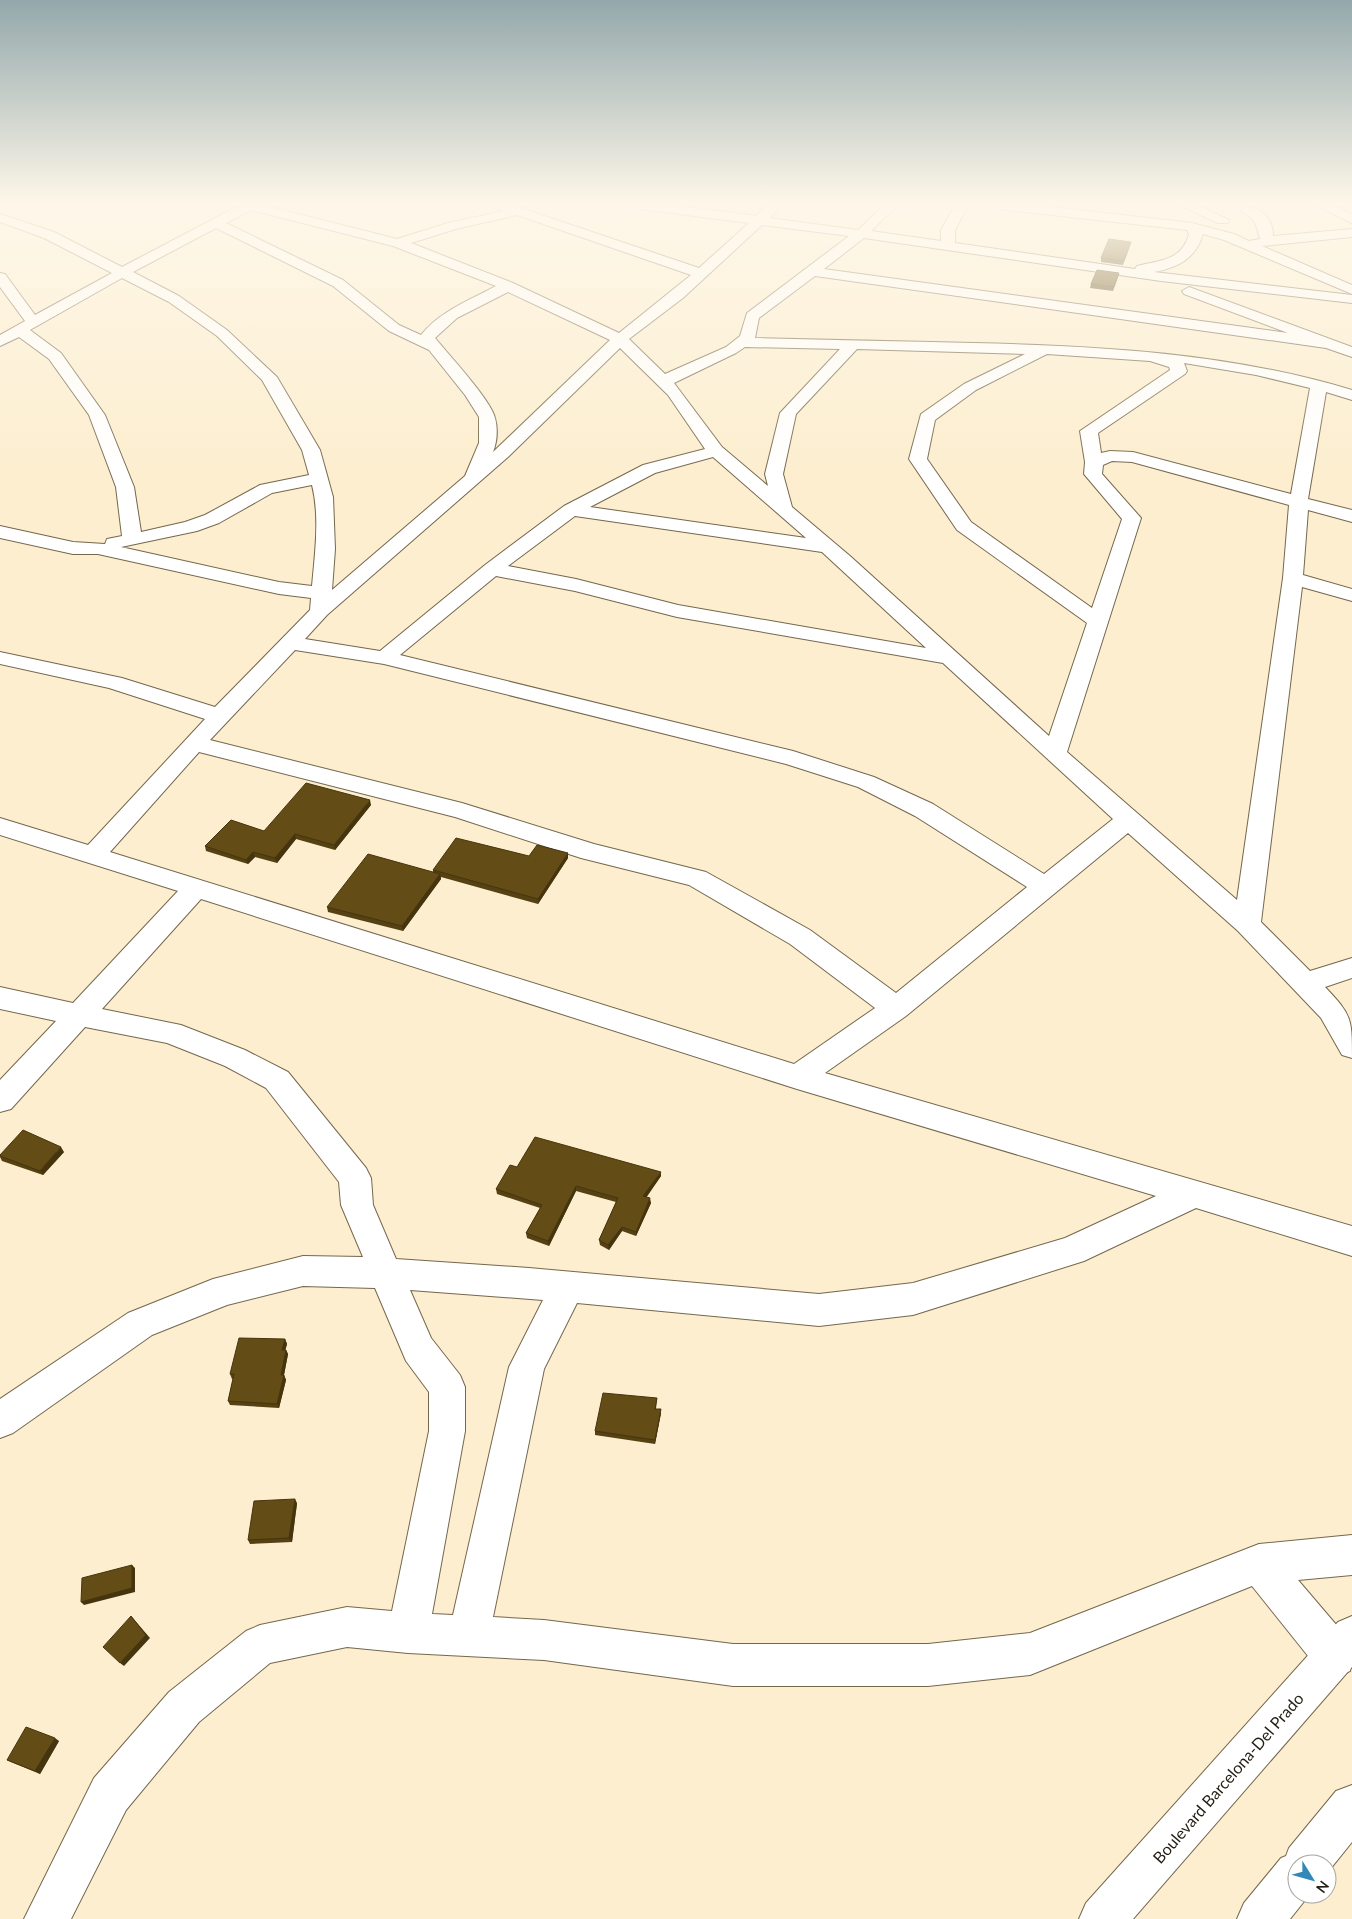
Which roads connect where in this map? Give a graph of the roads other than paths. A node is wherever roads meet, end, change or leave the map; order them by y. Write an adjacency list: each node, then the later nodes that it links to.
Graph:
1 (10, 295): 13 (street)
2 (82, 295): 13 (street)
3 (165, 295): 30 (street)
4 (352, 295): 18 (street)
5 (493, 295): 18 (street)
6 (525, 295): 19 (street)
7 (678, 295): 19 (street)
8 (781, 295): 15 (street)
9 (969, 295): 16 (street)
10 (1199, 295): 16 (street)
11 (1313, 295): 12 (street)
12 (1352, 299)
13 (27, 326): 14 (street); 37 (street)
14 (0, 341)
15 (741, 342): 17 (street); 24 (street)
16 (1326, 343): 21 (street)
17 (854, 344): 20 (street); 33 (street)
18 (431, 346): 31 (street)
19 (627, 346): 23 (street); 24 (street); 31 (street)
20 (1045, 350): 22 (street); 44 (street)
21 (1352, 352)
22 (1152, 356): 25 (street); 29 (street)
23 (620, 365)
24 (664, 381): 28 (street)
25 (1319, 384): 27 (street); 32 (street)
26 (591, 392): 45 (street)
27 (1352, 395)
28 (716, 451): 33 (street); 34 (street)
29 (1094, 462): 32 (street); 44 (street)
30 (318, 478): 37 (street); 43 (street)
31 (469, 483): 43 (street)
32 (1299, 500): 35 (street); 41 (street)
33 (783, 508): 38 (street)
34 (571, 510): 38 (street); 40 (street)
35 (1352, 516)
36 (0, 532): 39 (street)
37 (132, 539): 39 (street)
38 (828, 547): 48 (street)
39 (98, 548): 43 (street)
40 (492, 569): 47 (street); 48 (street)
41 (1293, 578): 42 (street); 57 (street)
42 (1352, 595)
43 (321, 602): 45 (street)
44 (1099, 622): 51 (street)
45 (292, 643): 47 (street); 49 (street)
46 (0, 658): 49 (street)
47 (384, 658): 56 (street)
48 (949, 658): 51 (street)
49 (220, 716): 50 (street)
50 (194, 743): 54 (street); 61 (street)
51 (1055, 754): 52 (street)
52 (1129, 819): 56 (street); 57 (street)
53 (0, 826): 54 (street)
54 (93, 855): 55 (street)
55 (197, 887): 62 (street); 64 (street)
56 (1046, 887): 61 (street)
57 (1247, 924): 59 (street)
58 (1352, 968): 59 (street)
59 (1304, 983): 63 (street)
60 (0, 998): 62 (street)
61 (896, 1008): 64 (street)
62 (78, 1016): 65 (street); 68 (street)
63 (1352, 1047)
64 (797, 1077): 66 (street)
65 (0, 1100)
66 (1194, 1194): 67 (street); 69 (street)
67 (1352, 1241)
68 (387, 1273): 69 (street); 70 (street); 73 (street)
69 (567, 1287): 74 (street)
70 (0, 1420)
71 (1352, 1555): 72 (street)
72 (1259, 1564): 74 (street); 75 (street)
73 (408, 1633): 74 (street); 79 (street)
74 (469, 1636)
75 (1344, 1646): 80 (street, Boulevard Barcelona-Del Prado)
76 (1352, 1807): 77 (street)
77 (1313, 1854)
78 (1287, 1886): 81 (street)
79 (47, 1919)
80 (1102, 1919)
81 (1260, 1919)

